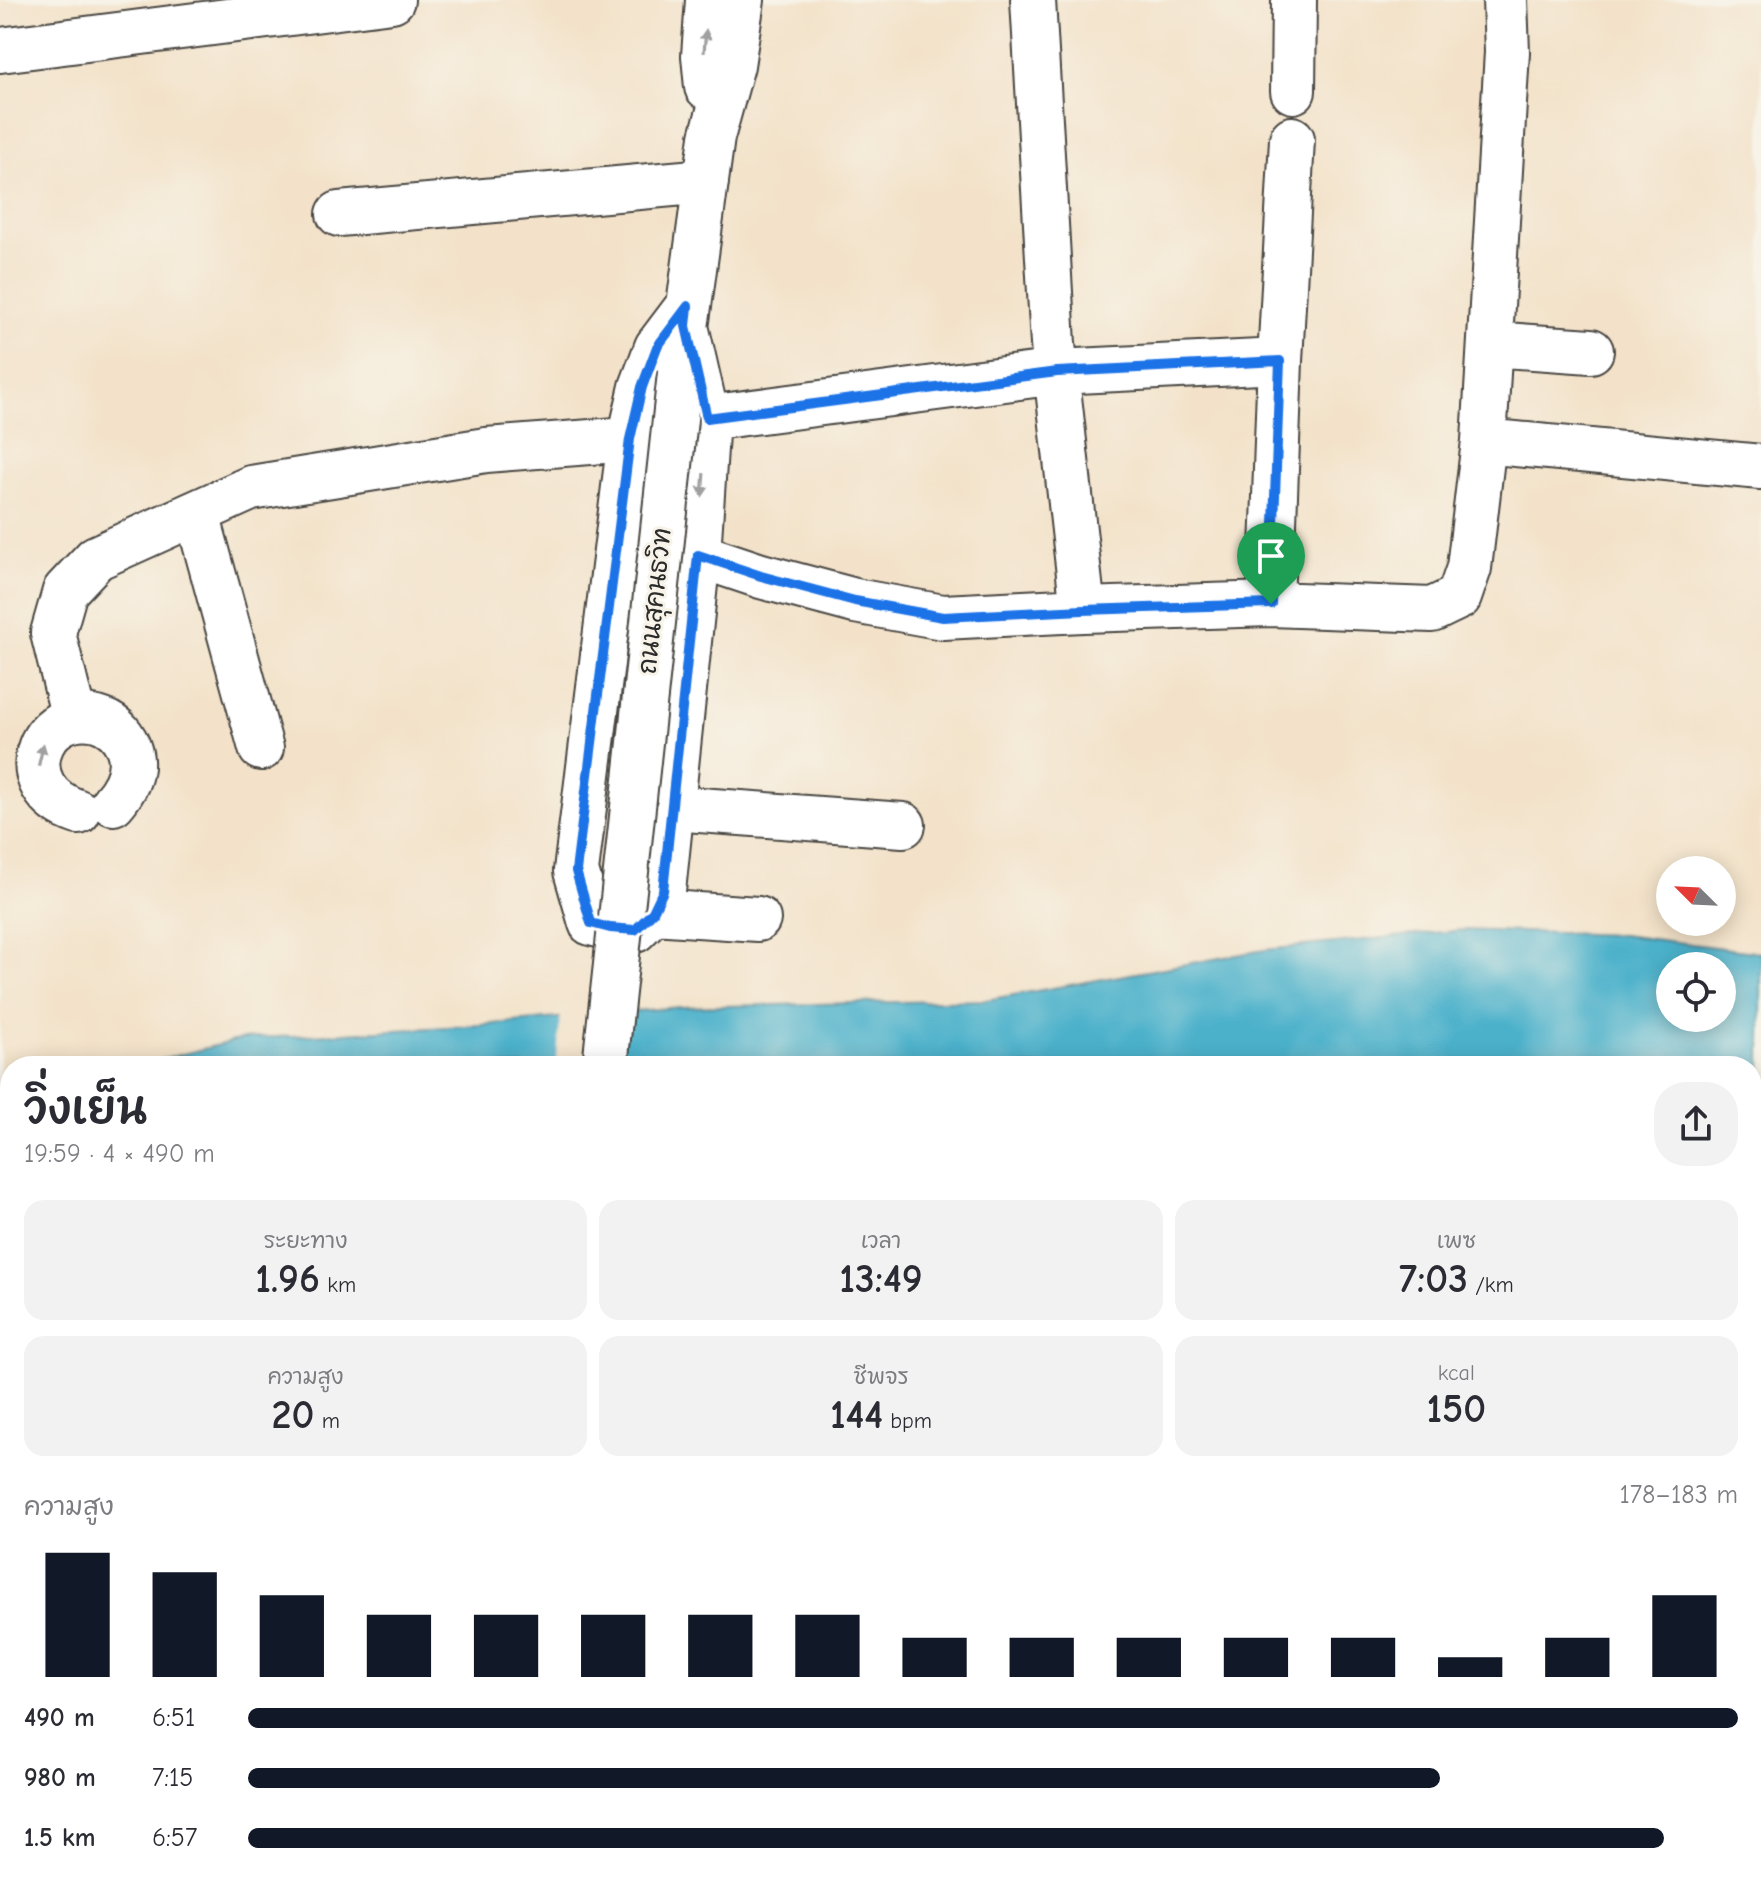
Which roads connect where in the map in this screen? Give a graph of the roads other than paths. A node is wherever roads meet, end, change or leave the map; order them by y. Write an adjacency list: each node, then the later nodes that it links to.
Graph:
1 (392, 0): 7 (street)
2 (708, 0): 9 (street, ถนนสุคนธวิท, one-way to 2)
3 (742, 0): 9 (street, ถนนสุคนธวิท)
4 (1033, 0): 17 (street)
5 (1294, 0): 8 (street)
6 (1505, 0): 14 (street)
7 (0, 50)
8 (1293, 91)
9 (712, 137): 11 (street, ถนนสุคนธวิท)
10 (1292, 139): 16 (street)
11 (706, 181): 12 (street); 13 (street, ถนนสุคนธวิท)
12 (339, 214)
13 (687, 316): 18 (street); 19 (street); 32 (street, ถนนสุคนธวิท, bridge)
14 (1490, 344): 15 (street); 20 (street)
15 (1591, 351)
16 (1280, 361): 17 (street); 24 (street)
17 (1057, 372): 18 (street); 25 (street)
18 (707, 418): 23 (street, one-way to 23)
19 (630, 439): 22 (street); 30 (street)
20 (1484, 441): 21 (street); 24 (street)
21 (1761, 467)
22 (197, 514): 26 (street); 27 (street)
23 (698, 555): 25 (street); 28 (street)
24 (1271, 604): 25 (street)
25 (1083, 610)
26 (74, 718): 26 (street, one-way to 26)
27 (261, 748)
28 (672, 808): 29 (street); 30 (street)
29 (903, 825)
30 (653, 912): 31 (street)
31 (758, 919)
32 (606, 1056)

